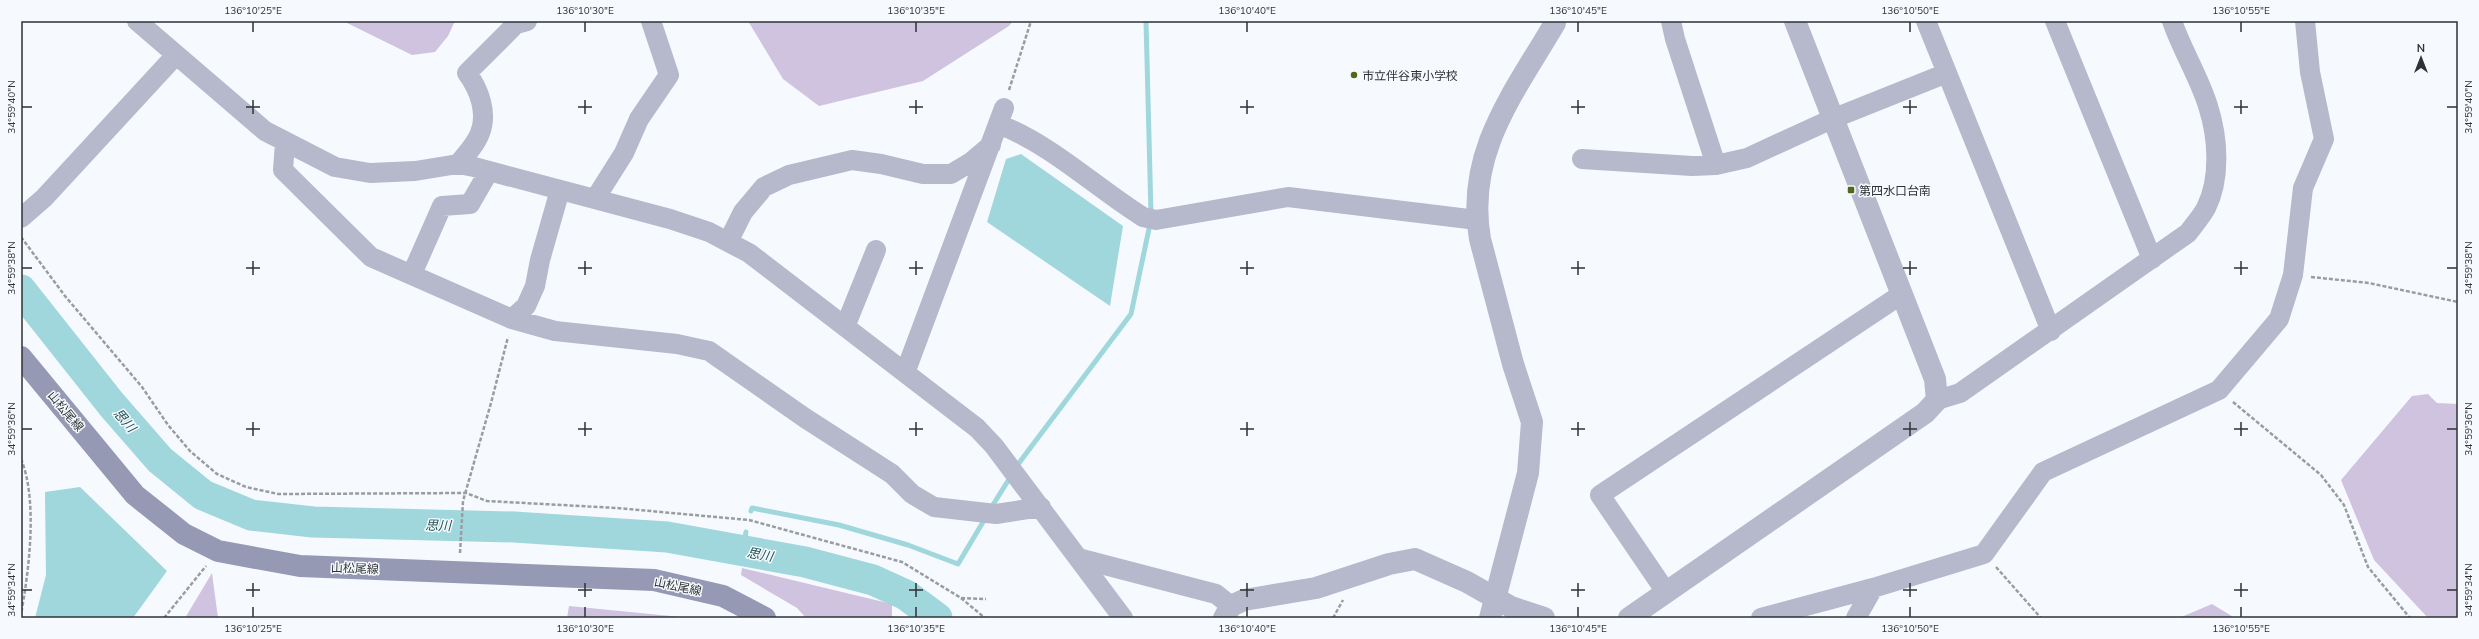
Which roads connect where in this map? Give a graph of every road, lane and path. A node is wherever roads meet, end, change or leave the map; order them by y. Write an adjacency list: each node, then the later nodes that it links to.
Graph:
1 (137, 21): 12 (street)
2 (527, 21): 19 (street)
3 (651, 21): 23 (street)
4 (1031, 21): 14 (path)
5 (1671, 21): 20 (street)
6 (1795, 21): 15 (street)
7 (1926, 21): 13 (street)
8 (2055, 21): 29 (street)
9 (2172, 21): 29 (street)
10 (2305, 21): 31 (street)
11 (1555, 23): 25 (street)
12 (176, 55): 16 (street); 24 (street)
13 (1947, 73): 15 (street); 36 (street)
14 (1001, 116): 17 (street); 25 (street)
15 (1832, 119): 20 (street); 32 (street)
16 (285, 143): 19 (street); 30 (street)
17 (991, 145): 27 (street); 38 (street)
18 (1582, 159): 20 (street)
19 (458, 164): 21 (street)
20 (1716, 165)
21 (489, 171): 22 (street); 30 (street)
22 (560, 190): 23 (street); 34 (street)
23 (595, 200): 27 (street)
24 (21, 218)
25 (1477, 220): 52 (street)
26 (21, 237): 42 (path)
27 (728, 242): 35 (street)
28 (876, 250): 35 (street)
29 (2152, 259): 36 (street)
30 (412, 274): 34 (street)
31 (2293, 275): 33 (path); 39 (street)
32 (1902, 294): 40 (street); 49 (street)
33 (2458, 302)
34 (512, 319): 42 (path); 43 (street)
35 (845, 327): 38 (street)
36 (2051, 331): 40 (street)
37 (21, 357): 45 (main road, 山松尾線)
38 (905, 373): 43 (street)
39 (2219, 390): 46 (street); 64 (path)
40 (1937, 400): 49 (street)
41 (21, 459): 54 (path)
42 (466, 493): 44 (path); 50 (path)
43 (1041, 507): 47 (street)
44 (460, 548)
45 (218, 551): 55 (path); 56 (main road, 山松尾線)
46 (1984, 554): 48 (street); 63 (path)
47 (1078, 558): 53 (street); 58 (street)
48 (1873, 588): 61 (street); 62 (street)
49 (1666, 592): 60 (street)
50 (961, 598): 51 (path); 57 (path)
51 (986, 599)
52 (1494, 608): 53 (street); 59 (street)
53 (1228, 612)
54 (21, 614)
55 (164, 618)
56 (765, 618)
57 (985, 618)
58 (1123, 618)
59 (1544, 618)
60 (1630, 618)
61 (1761, 618)
62 (1856, 618)
63 (2041, 618)
64 (2410, 618)

